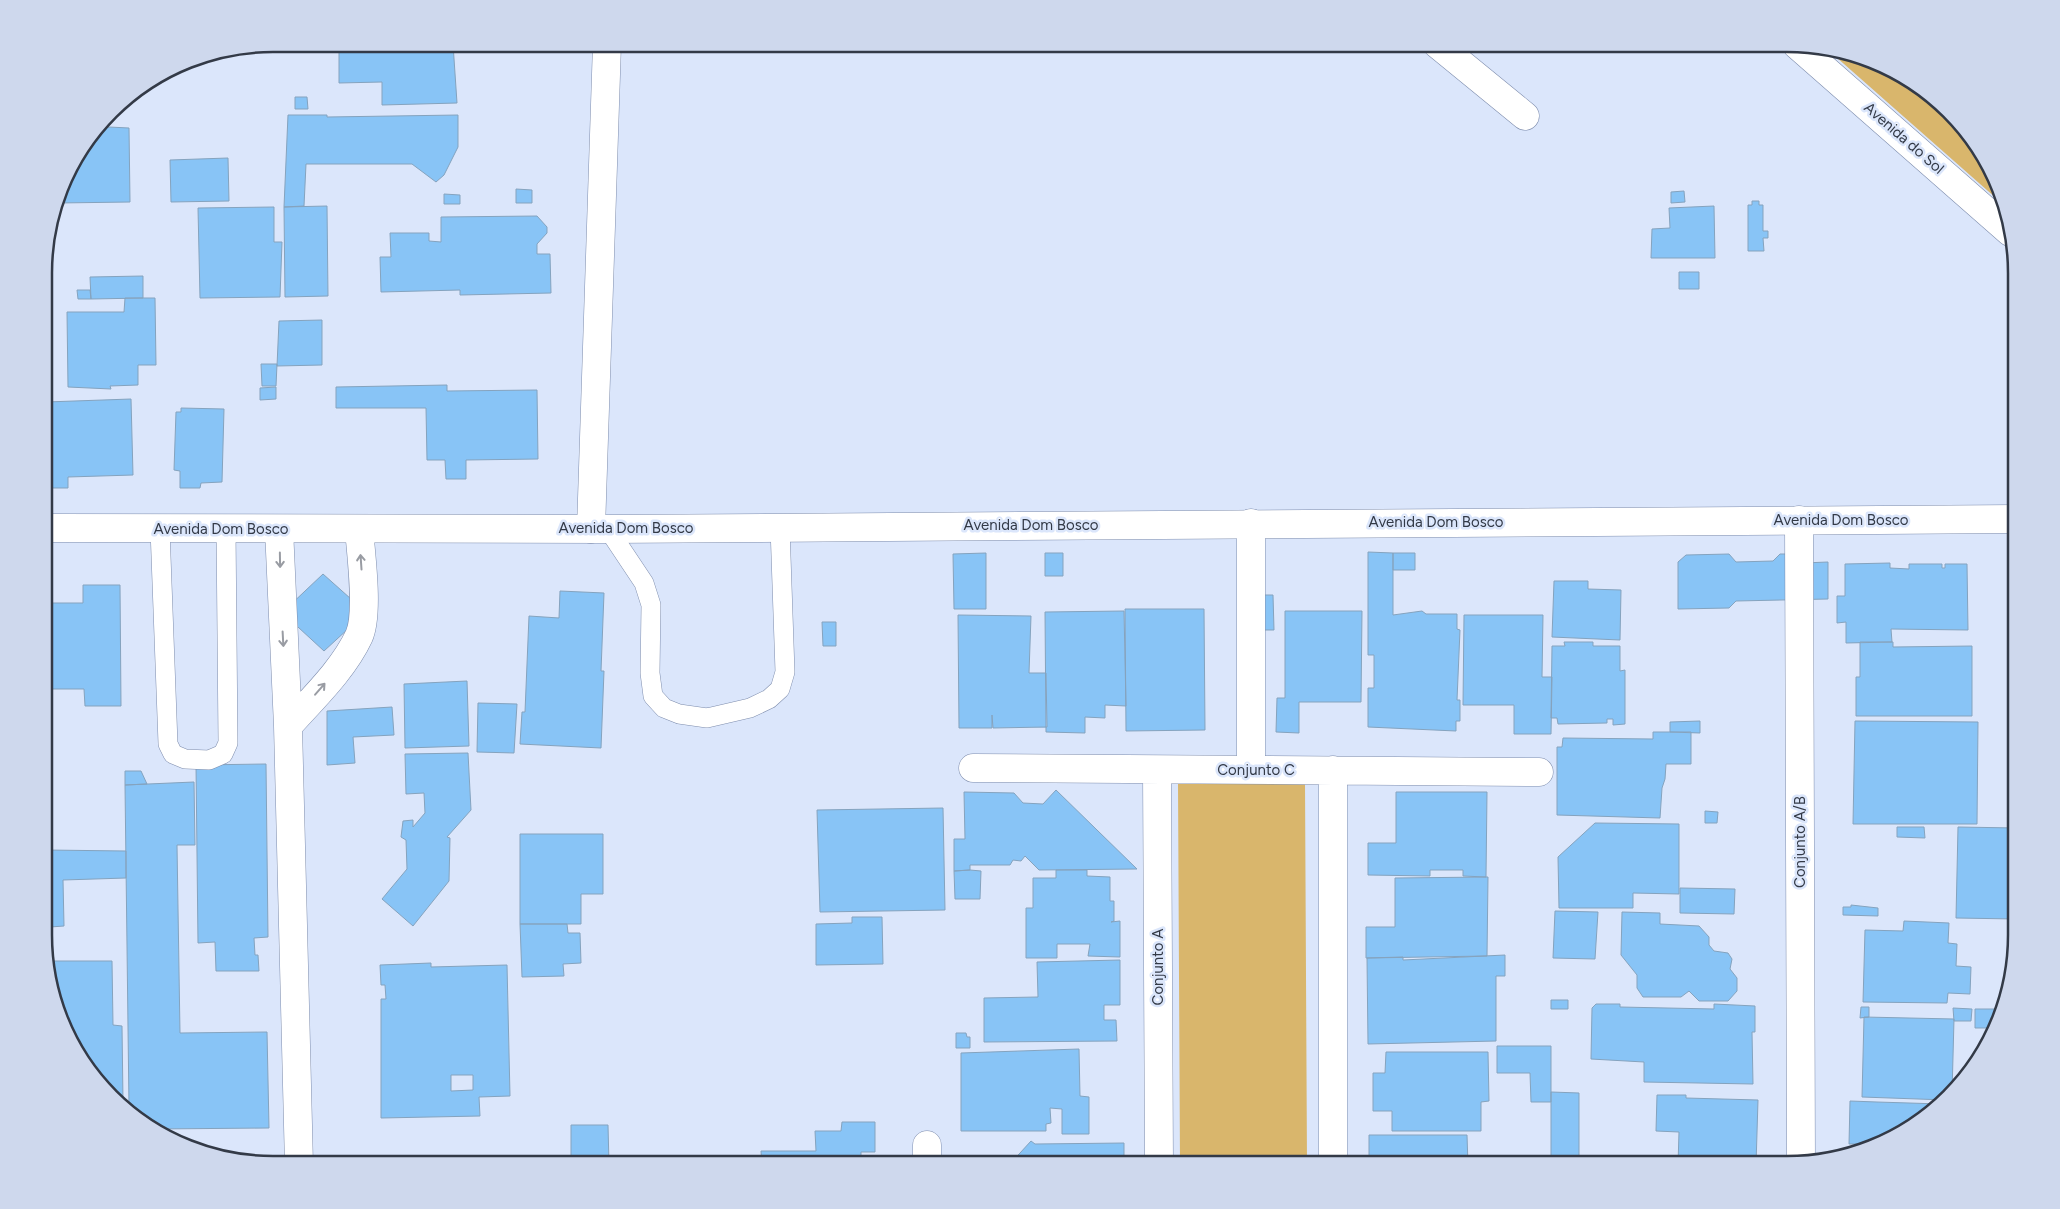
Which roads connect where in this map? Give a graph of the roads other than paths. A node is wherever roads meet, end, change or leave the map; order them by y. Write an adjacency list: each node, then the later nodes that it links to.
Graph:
1 (607, 52): 15 (street)
2 (1447, 52): 4 (street)
3 (1807, 53): 5 (street, Avenida do Sol)
4 (1525, 116)
5 (2002, 225)
6 (2008, 519): 7 (street, Avenida Dom Bosco)
7 (1799, 520): 8 (street, Avenida Dom Bosco); 25 (street, Conjunto A/B)
8 (1251, 523): 9 (street, Avenida Dom Bosco); 19 (street)
9 (780, 527): 15 (street, Avenida Dom Bosco); 15 (lane)
10 (52, 528): 11 (street, Avenida Dom Bosco)
11 (160, 529): 12 (street, Avenida Dom Bosco); 12 (lane)
12 (226, 529): 13 (street, Avenida Dom Bosco)
13 (279, 529): 14 (street, Avenida Dom Bosco); 16 (street, one-way to 16)
14 (359, 529): 15 (street, Avenida Dom Bosco); 16 (street, one-way to 14)
15 (599, 529)
16 (288, 726): 22 (street)
17 (973, 768): 18 (street, Conjunto C)
18 (1157, 770): 19 (street, Conjunto C); 23 (street, Conjunto A)
19 (1251, 770): 20 (street, Conjunto C)
20 (1333, 770): 21 (street, Conjunto C); 24 (street)
21 (1539, 772)
22 (299, 1156)
23 (1159, 1156)
24 (1333, 1156)
25 (1801, 1156)

